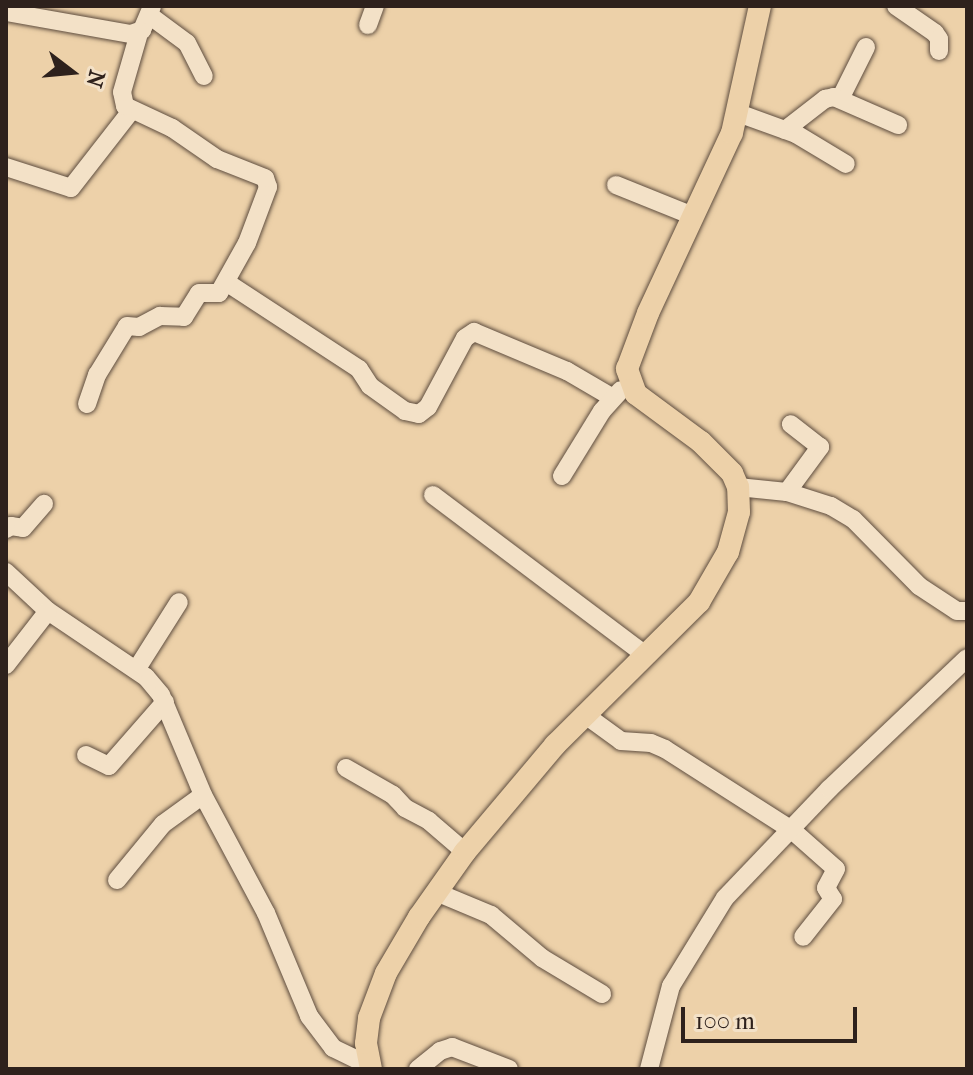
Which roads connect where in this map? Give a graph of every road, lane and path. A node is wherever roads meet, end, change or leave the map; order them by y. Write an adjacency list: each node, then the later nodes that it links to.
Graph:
1 (375, 6): 6 (street)
2 (760, 6): 13 (main road)
3 (896, 6): 9 (street)
4 (150, 10): 7 (street); 10 (street)
5 (6, 12): 7 (street)
6 (368, 25)
7 (139, 33): 12 (street)
8 (866, 47): 11 (street)
9 (939, 51)
10 (204, 76)
11 (840, 99): 14 (street); 15 (street)
12 (131, 111): 17 (street); 20 (street)
13 (738, 113): 15 (street); 19 (main road)
14 (898, 125)
15 (785, 130): 16 (street)
16 (846, 164)
17 (6, 167)
18 (616, 185): 19 (street)
19 (693, 216): 21 (main road)
20 (226, 282): 21 (street); 22 (street)
21 (621, 390): 24 (street); 25 (main road)
22 (87, 404)
23 (791, 424): 26 (street)
24 (562, 476)
25 (738, 487): 26 (street); 34 (main road)
26 (787, 492): 33 (street)
27 (433, 495): 34 (street)
28 (44, 504): 29 (street)
29 (6, 529)
30 (6, 572): 32 (street)
31 (179, 602): 37 (street)
32 (48, 611): 36 (street); 37 (street)
33 (967, 611)
34 (644, 654): 39 (main road)
35 (967, 658): 43 (street)
36 (6, 665)
37 (136, 670): 38 (street)
38 (165, 702): 40 (street); 42 (street)
39 (584, 714): 43 (street); 44 (main road)
40 (86, 755)
41 (346, 768): 44 (street)
42 (203, 795): 45 (street); 49 (street)
43 (793, 831): 47 (street); 52 (street)
44 (465, 852): 46 (main road)
45 (117, 880)
46 (436, 892): 48 (street); 49 (main road)
47 (803, 937)
48 (602, 994)
49 (371, 1067)
50 (418, 1069): 51 (street)
51 (509, 1069)
52 (649, 1069)

